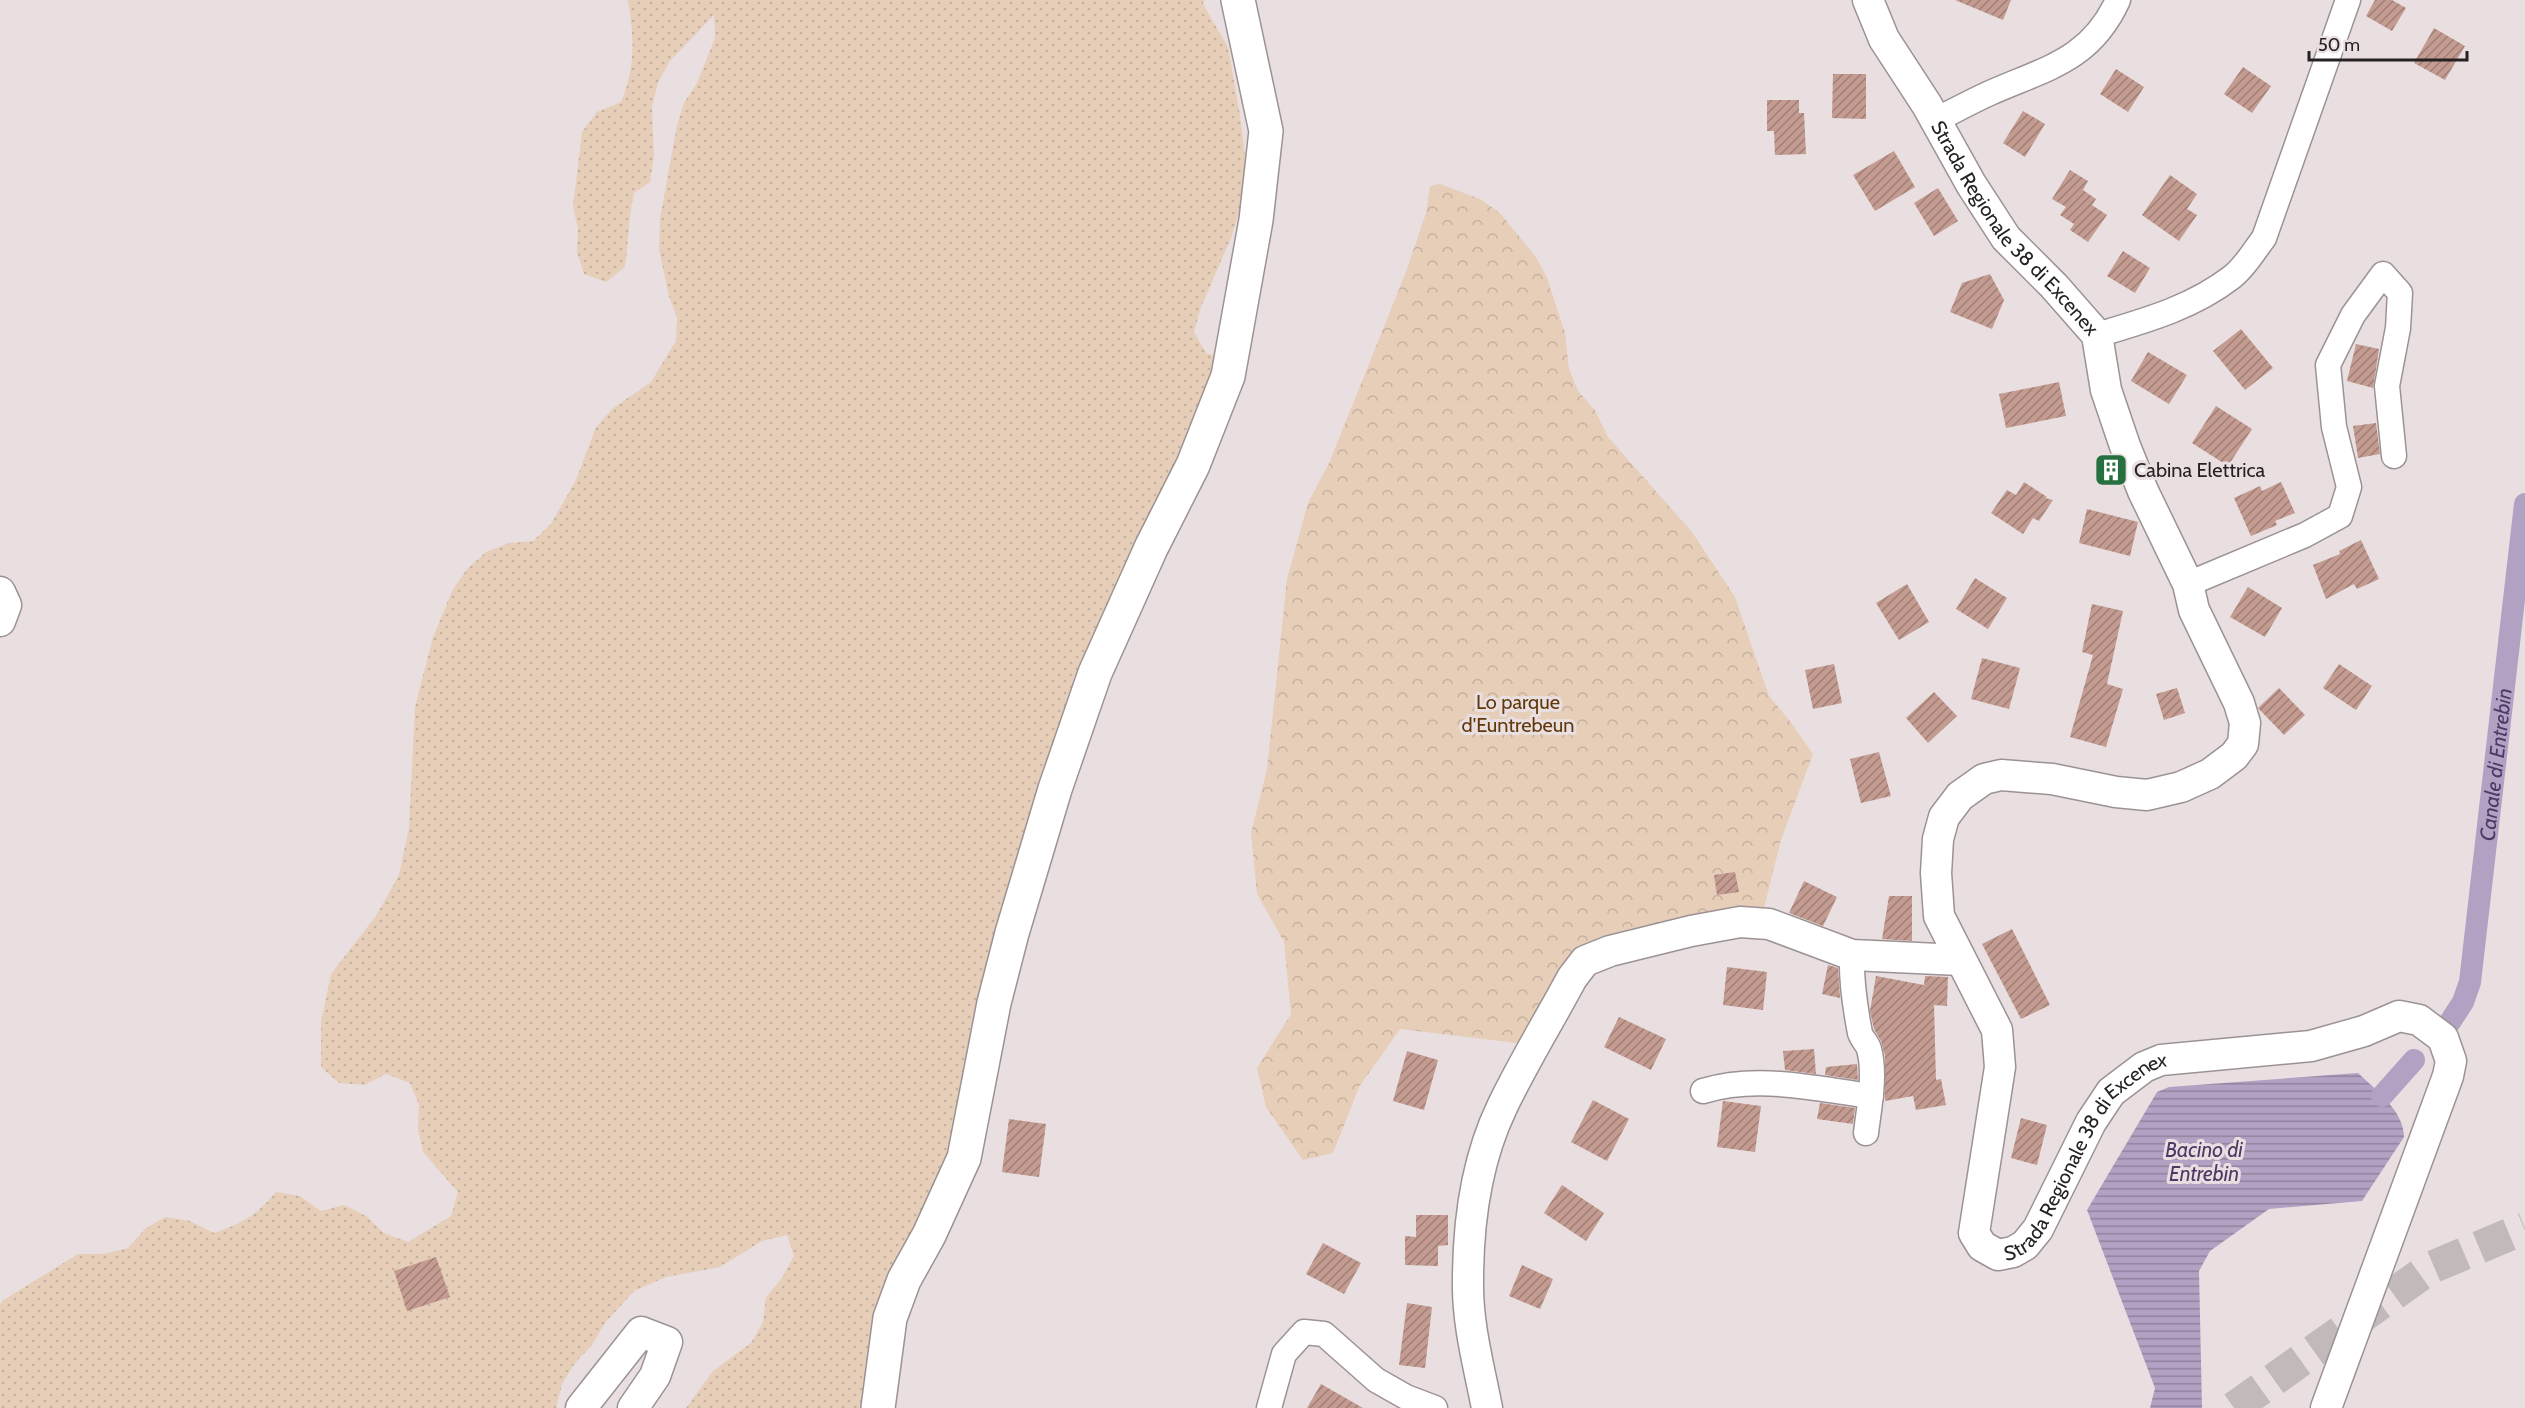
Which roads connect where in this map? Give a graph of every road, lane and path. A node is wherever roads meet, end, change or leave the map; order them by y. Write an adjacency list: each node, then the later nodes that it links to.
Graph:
1 (1238, 0): 18 (main road)
2 (1868, 0): 5 (street, Strada Regionale 38 di Excenex)
3 (2118, 0): 5 (street)
4 (2348, 0): 6 (street)
5 (1936, 120): 6 (street, Strada Regionale 38 di Excenex)
6 (2097, 335): 8 (street, Strada Regionale 38 di Excenex)
7 (2394, 456): 8 (street)
8 (2188, 584): 12 (street, Strada Regionale 38 di Excenex)
9 (0, 592): 10 (street)
10 (0, 621)
11 (1852, 955): 12 (street); 14 (street); 21 (street)
12 (1960, 960): 22 (street, Strada Regionale 38 di Excenex)
13 (1703, 1091): 14 (street)
14 (1870, 1096): 15 (street)
15 (1866, 1133)
16 (581, 1408): 17 (street)
17 (633, 1408)
18 (878, 1408)
19 (1269, 1408): 20 (street)
20 (1435, 1408)
21 (1487, 1408)
22 (2326, 1408)

